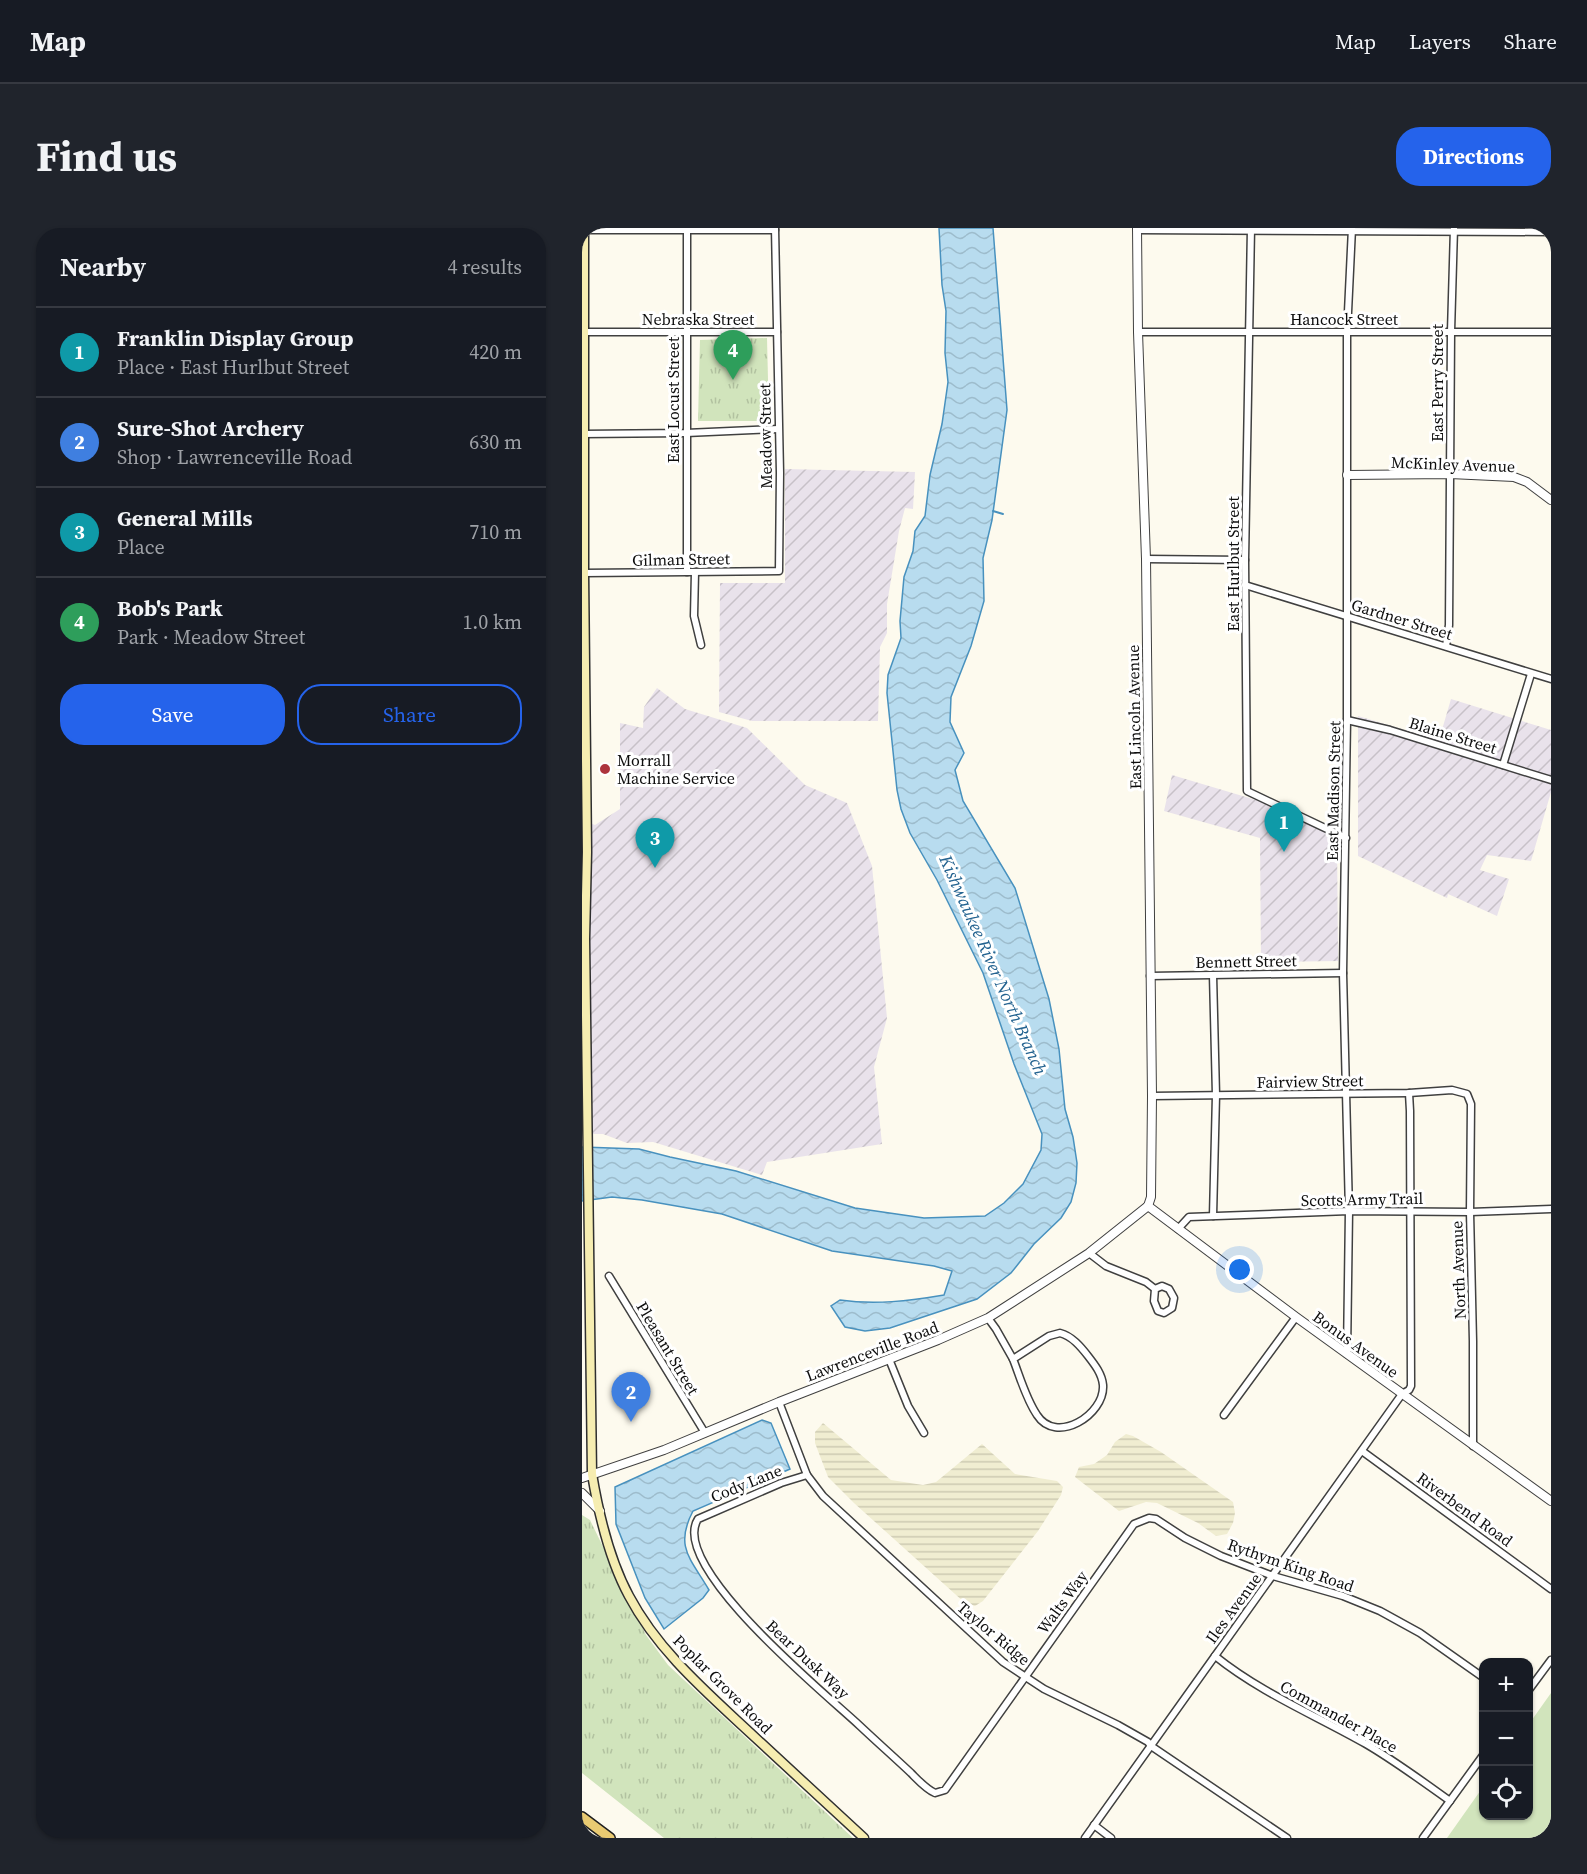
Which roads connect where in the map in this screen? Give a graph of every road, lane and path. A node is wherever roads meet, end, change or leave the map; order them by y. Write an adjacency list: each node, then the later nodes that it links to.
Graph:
1 (584, 229): 2 (street); 11 (main road, Poplar Grove Road)
2 (687, 229): 3 (street); 9 (street, East Locust Street)
3 (776, 229): 12 (street, Meadow Street)
4 (1137, 229): 5 (street); 13 (street, East Lincoln Avenue)
5 (1251, 229): 6 (street); 10 (street, East Hurlbut Street)
6 (1352, 230): 7 (street); 16 (street, East Madison Street)
7 (1454, 230): 8 (street); 14 (street, East Perry Street)
8 (1551, 232)
9 (687, 331): 11 (street, Nebraska Street); 12 (street, Nebraska Street); 18 (street, East Locust Street)
10 (1247, 331): 13 (street, Hancock Street); 16 (street, Hancock Street); 24 (street, East Hurlbut Street)
11 (584, 332): 19 (main road, Poplar Grove Road)
12 (777, 332): 17 (street, Meadow Street)
13 (1138, 332): 23 (street, East Lincoln Avenue)
14 (1451, 332): 15 (street, Hancock Street); 16 (street, Hancock Street); 20 (street, East Perry Street)
15 (1551, 332)
16 (1347, 333): 21 (street, East Madison Street)
17 (778, 429): 18 (street); 25 (street, Meadow Street)
18 (686, 434): 19 (street); 26 (street, East Locust Street)
19 (583, 435): 27 (main road, Poplar Grove Road)
20 (1450, 474): 21 (street, McKinley Avenue); 22 (street, McKinley Avenue); 31 (street, East Perry Street)
21 (1347, 475): 29 (street, East Madison Street)
22 (1550, 499)
23 (1146, 559): 24 (street); 41 (street, East Lincoln Avenue)
24 (1245, 560): 28 (street, East Hurlbut Street)
25 (779, 571): 26 (street, Gilman Street)
26 (691, 572): 27 (street, Gilman Street); 30 (street, East Locust Street)
27 (584, 573): 38 (main road, Poplar Grove Road)
28 (1245, 585): 29 (street, Gardner Street); 37 (street, East Hurlbut Street)
29 (1346, 616): 31 (street, Gardner Street); 34 (street, East Madison Street)
30 (701, 645)
31 (1446, 646): 32 (street, Gardner Street)
32 (1531, 674): 33 (street, Gardner Street); 35 (street)
33 (1550, 677)
34 (1347, 720): 35 (street, Blaine Street); 37 (street, East Madison Street)
35 (1503, 765): 36 (street, Blaine Street)
36 (1551, 780)
37 (1346, 838): 39 (street, East Madison Street)
38 (583, 940): 69 (main road, Poplar Grove Road)
39 (1343, 973): 40 (street, Bennett Street); 43 (street, East Madison Street)
40 (1213, 975): 41 (street, Bennett Street); 45 (street)
41 (1150, 976): 46 (street, East Lincoln Avenue)
42 (1409, 1093): 43 (street, Fairview Street); 44 (street, Fairview Street); 50 (street, Iles Avenue)
43 (1347, 1094): 45 (street, Fairview Street); 49 (street, East Madison Street)
44 (1467, 1094): 51 (street, North Avenue)
45 (1216, 1095): 46 (street, Fairview Street); 52 (street)
46 (1152, 1096): 47 (street, East Lincoln Avenue)
47 (1148, 1206): 53 (street, Bonus Avenue); 54 (street, Lawrenceville Road)
48 (1551, 1209): 51 (street, Scotts Army Trail)
49 (1349, 1211): 50 (street, Scotts Army Trail); 52 (street, Scotts Army Trail); 59 (street, East Madison Street)
50 (1410, 1211): 51 (street, Scotts Army Trail); 62 (street, Iles Avenue)
51 (1470, 1212): 67 (street, North Avenue)
52 (1213, 1216): 53 (street, Scotts Army Trail)
53 (1178, 1229): 57 (street, Bonus Avenue)
54 (1089, 1253): 56 (street); 58 (street, Lawrenceville Road)
55 (609, 1276): 65 (street, Pleasant Street)
56 (1155, 1289)
57 (1296, 1317): 59 (street, Bonus Avenue); 64 (street)
58 (988, 1318): 60 (street, Lawrenceville Road); 61 (street)
59 (1347, 1354): 62 (street, Bonus Avenue)
60 (889, 1359): 63 (street, Lawrenceville Road); 66 (street)
61 (1012, 1359): 61 (street)
62 (1402, 1394): 67 (street, Bonus Avenue); 68 (street, Iles Avenue)
63 (779, 1402): 65 (street, Lawrenceville Road); 70 (street, Taylor Ridge)
64 (1224, 1414)
65 (705, 1433): 69 (street, Lawrenceville Road)
66 (924, 1433)
67 (1473, 1446): 73 (street, Bonus Avenue)
68 (1362, 1450): 77 (street, Iles Avenue); 78 (street, Riverbend Road)
69 (592, 1474): 71 (street, Lawrenceville Road); 74 (main road, Poplar Grove Road)
70 (807, 1475): 76 (street, Cody Lane); 82 (street, Taylor Ridge)
71 (582, 1478)
72 (582, 1493): 74 (street)
73 (1551, 1501)
74 (600, 1511): 91 (main road, Poplar Grove Road)
75 (1149, 1518): 77 (street, Rythym King Road); 82 (street, Walts Way)
76 (697, 1520): 86 (street, Bear Dusk Way)
77 (1273, 1576): 79 (street, Iles Avenue); 81 (street, Rythym King Road)
78 (1551, 1589)
79 (1215, 1656): 84 (street, Iles Avenue); 87 (street, Commander Place)
80 (1551, 1660): 83 (street)
81 (1479, 1674)
82 (1025, 1677): 84 (street, Taylor Ridge); 86 (street, Walts Way)
83 (1533, 1684)
84 (1151, 1746): 89 (street, Iles Avenue); 94 (street, Taylor Ridge)
85 (1479, 1761): 87 (street)
86 (938, 1793)
87 (1450, 1801): 95 (street)
88 (582, 1817): 90 (main road)
89 (1094, 1825): 92 (street, Iles Avenue); 93 (street)
90 (610, 1838)
91 (864, 1838)
92 (1085, 1838)
93 (1111, 1838)
94 (1287, 1838)
95 (1423, 1838)

